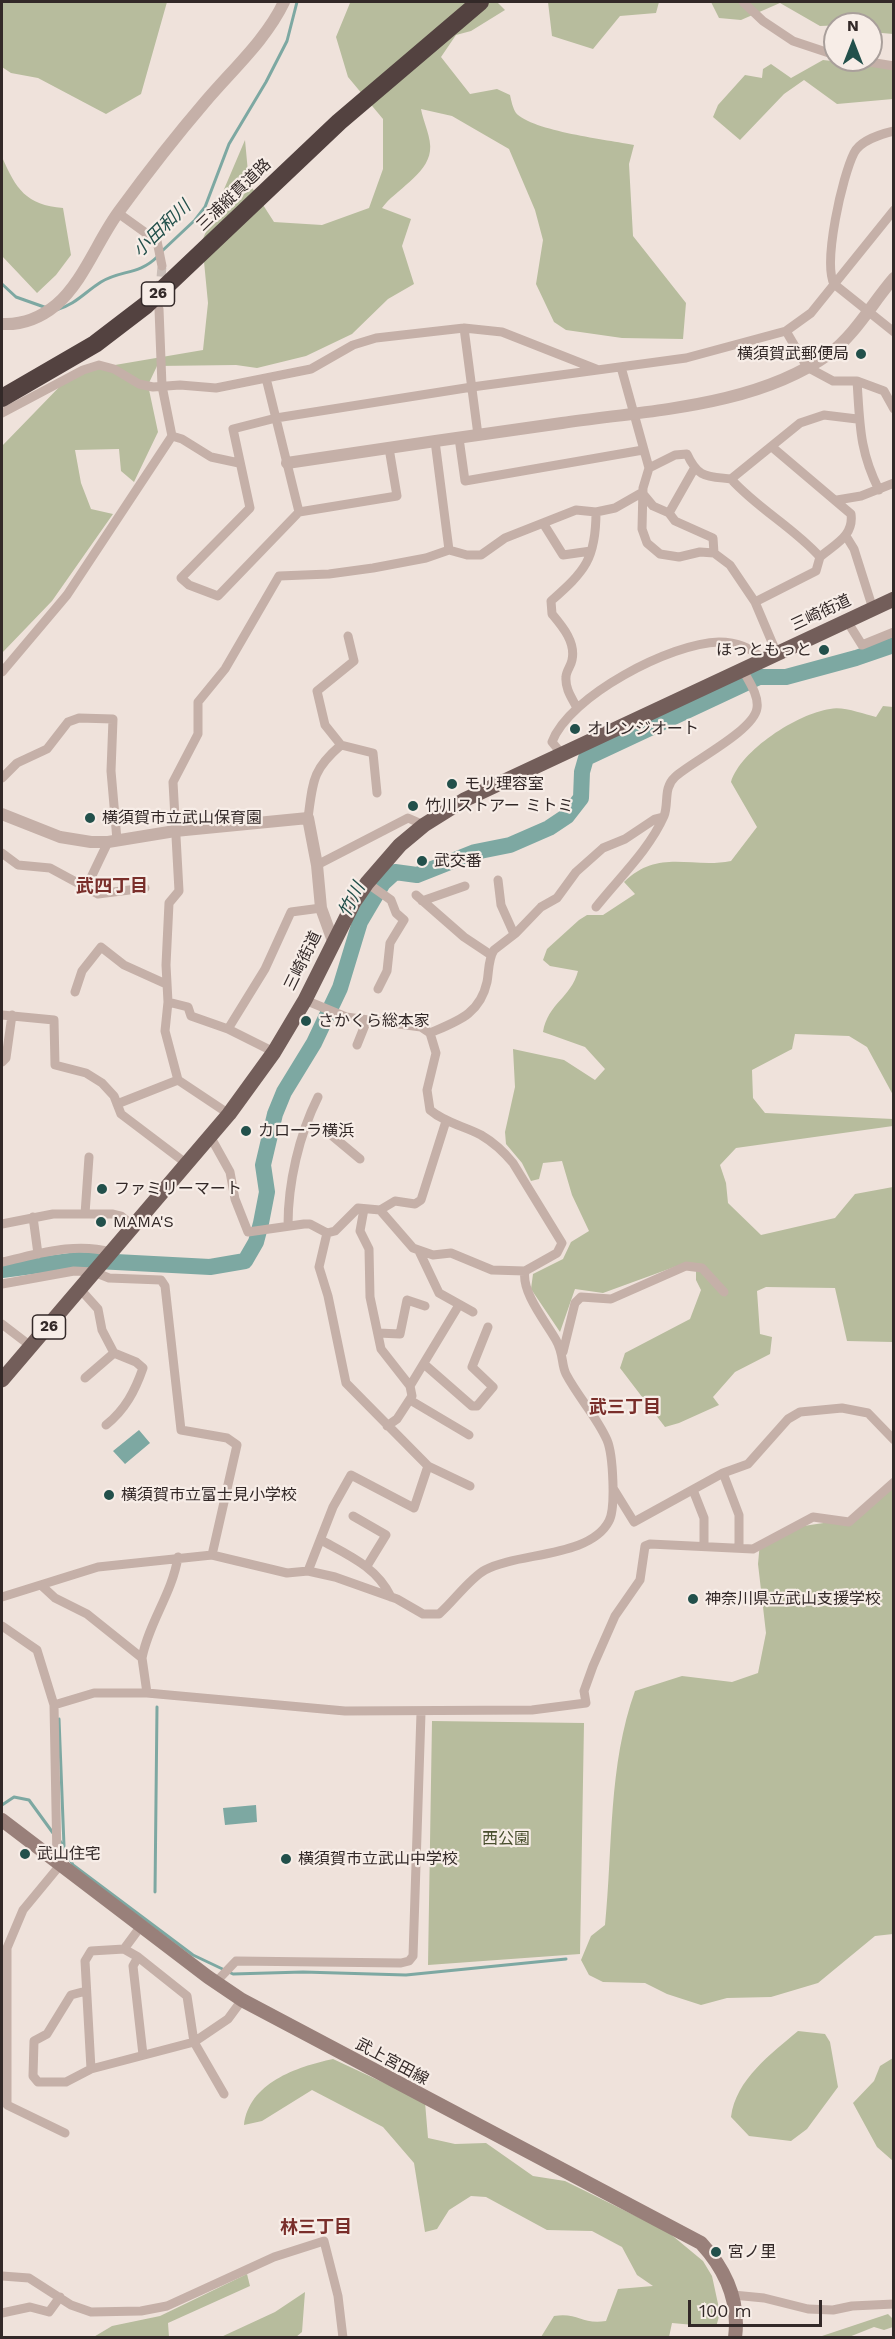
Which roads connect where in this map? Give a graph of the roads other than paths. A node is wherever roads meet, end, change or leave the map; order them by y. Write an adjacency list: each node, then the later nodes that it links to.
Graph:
1 (284, 2): 10 (street)
2 (472, 2): 6 (highway, 三浦縦貫道路 / 26)
3 (480, 2): 6 (highway, 三浦縦貫道路 / 26)
4 (743, 2): 5 (street)
5 (823, 51)
6 (383, 80): 8 (highway, 三浦縦貫道路 / 26)
7 (894, 131): 13 (street)
8 (292, 162): 27 (highway, 三浦縦貫道路 / 26); 28 (highway, 三浦縦貫道路 / 26)
9 (894, 210): 13 (street)
10 (118, 213): 11 (street); 16 (street)
11 (162, 266)
12 (894, 278): 15 (street)
13 (834, 284): 15 (street); 18 (street)
14 (159, 309): 25 (street)
15 (868, 309): 19 (street); 21 (street)
16 (2, 324)
17 (464, 328): 22 (street); 23 (street); 26 (street)
18 (786, 332): 20 (street); 21 (street)
19 (894, 332)
20 (621, 367): 22 (street); 32 (street)
21 (807, 367): 24 (street); 32 (street)
22 (596, 369): 26 (street)
23 (266, 378): 25 (street); 33 (street)
24 (857, 381): 29 (street); 34 (street)
25 (162, 386): 31 (street); 36 (street)
26 (472, 387): 33 (street); 35 (street)
27 (2, 393)
28 (2, 398)
29 (892, 398): 30 (street)
30 (894, 409)
31 (2, 413)
32 (633, 413): 35 (street); 41 (street)
33 (276, 418): 42 (street); 43 (street)
34 (857, 419): 39 (street); 48 (street)
35 (478, 435): 37 (street)
36 (172, 436): 42 (street); 68 (street)
37 (459, 438): 38 (street); 41 (street)
38 (435, 441): 40 (street); 56 (street)
39 (772, 447): 46 (street); 50 (street)
40 (389, 448): 43 (street); 51 (street)
41 (643, 450): 44 (street)
42 (239, 463): 51 (street)
43 (287, 463): 51 (street)
44 (649, 468): 45 (street); 49 (street)
45 (694, 469): 46 (street); 53 (street)
46 (731, 479): 59 (street)
47 (894, 483): 48 (street)
48 (879, 490): 50 (street)
49 (643, 493): 52 (street); 53 (street); 58 (street)
50 (837, 500): 55 (street)
51 (299, 512)
52 (596, 512): 54 (street); 57 (street)
53 (669, 513): 58 (street)
54 (543, 523): 56 (street); 57 (street)
55 (846, 536): 59 (street); 62 (street)
56 (448, 550): 78 (street)
57 (591, 551): 69 (street)
58 (714, 553): 61 (street)
59 (820, 557): 61 (street)
60 (894, 599): 62 (main road, 三崎街道 / 26)
61 (754, 602): 66 (street)
62 (873, 609): 63 (main road, 三崎街道 / 26)
63 (847, 621): 64 (street); 66 (main road, 三崎街道 / 26)
64 (894, 632)
65 (348, 636): 70 (street)
66 (770, 657): 67 (main road, 三崎街道 / 26); 69 (street)
67 (743, 670): 71 (main road, 三崎街道 / 26); 75 (street)
68 (2, 672)
69 (577, 708): 71 (street)
70 (341, 745): 73 (street); 76 (street)
71 (561, 753): 77 (main road, 三崎街道 / 26)
72 (2, 778): 79 (street)
73 (377, 793)
74 (2, 814): 79 (street)
75 (663, 817): 87 (street); 89 (street)
76 (308, 818): 78 (street); 81 (street)
77 (424, 825): 81 (street); 83 (main road, 三崎街道 / 26)
78 (175, 831): 79 (street); 92 (street)
79 (112, 841): 85 (street)
80 (2, 853): 85 (street)
81 (318, 865): 88 (street)
82 (498, 880): 89 (street)
83 (367, 884): 90 (main road, 三崎街道 / 26); 93 (street)
84 (465, 886): 91 (street)
85 (86, 888): 86 (street)
86 (145, 888)
87 (596, 907)
88 (321, 908): 90 (street); 100 (street)
89 (514, 934): 91 (street)
90 (333, 941): 95 (main road, 三崎街道 / 26)
91 (491, 954): 101 (street)
92 (166, 984): 94 (street); 96 (street)
93 (378, 989)
94 (75, 992)
95 (304, 1000): 99 (street); 103 (main road, 三崎街道 / 26)
96 (168, 1002): 100 (street); 105 (street)
97 (12, 1015): 98 (street); 104 (street); 107 (street)
98 (2, 1016)
99 (367, 1020): 101 (street); 102 (street)
100 (228, 1029): 103 (street)
101 (430, 1033): 109 (street)
102 (357, 1045)
103 (274, 1052): 108 (main road, 三崎街道 / 26)
104 (2, 1062)
105 (178, 1080): 107 (street); 108 (street)
106 (318, 1098): 110 (street)
107 (117, 1104): 114 (street)
108 (229, 1114): 111 (main road, 三崎街道 / 26)
109 (446, 1121): 116 (street); 127 (street)
110 (307, 1125): 113 (street); 120 (street)
111 (210, 1136): 114 (main road, 三崎街道 / 26); 120 (street)
112 (89, 1157): 117 (street)
113 (360, 1159)
114 (188, 1164): 121 (main road, 三崎街道 / 26)
115 (364, 1209): 116 (street); 122 (street); 137 (street)
116 (380, 1210): 123 (street)
117 (85, 1214): 118 (street); 121 (street)
118 (33, 1217): 119 (street); 124 (street)
119 (2, 1224)
120 (288, 1224): 122 (street)
121 (133, 1226): 125 (main road, 三崎街道 / 26)
122 (327, 1233): 147 (street)
123 (419, 1251): 127 (street); 132 (street)
124 (38, 1254): 125 (street); 126 (street)
125 (109, 1254): 128 (main road, 三崎街道 / 26)
126 (2, 1262)
127 (525, 1271): 139 (street)
128 (94, 1272): 129 (street); 130 (main road, 三崎街道 / 26); 160 (street)
129 (2, 1284)
130 (80, 1289): 138 (main road, 三崎街道 / 26); 140 (street)
131 (724, 1292): 139 (street)
132 (459, 1305): 134 (street); 141 (street)
133 (425, 1306): 137 (street)
134 (473, 1311)
135 (2, 1324): 138 (street)
136 (488, 1327): 141 (street)
137 (378, 1333): 144 (street)
138 (32, 1347): 143 (main road, 三崎街道 / 26)
139 (563, 1352): 154 (street)
140 (114, 1353): 142 (street); 146 (street)
141 (424, 1364): 144 (street)
142 (85, 1378)
143 (2, 1380)
144 (410, 1386): 145 (street)
145 (410, 1400): 147 (street); 148 (street)
146 (106, 1425)
147 (387, 1426): 150 (street)
148 (469, 1435)
149 (894, 1440): 151 (street)
150 (428, 1466): 153 (street); 157 (street)
151 (723, 1473): 155 (street); 159 (street)
152 (894, 1482): 159 (street)
153 (470, 1486)
154 (613, 1488): 155 (street); 166 (street)
155 (693, 1490): 158 (street)
156 (353, 1516): 162 (street)
157 (321, 1540): 162 (street); 163 (street)
158 (704, 1546): 159 (street); 171 (street)
159 (739, 1548)
160 (212, 1555): 161 (street); 163 (street)
161 (178, 1557): 164 (street); 168 (street)
162 (367, 1566): 166 (street)
163 (308, 1571): 166 (street)
164 (42, 1586): 165 (street); 168 (street)
165 (2, 1597)
166 (391, 1597)
167 (2, 1626): 170 (street)
168 (142, 1658): 169 (street)
169 (147, 1693): 170 (street); 171 (street)
170 (54, 1705): 173 (street)
171 (420, 1713): 178 (street)
172 (2, 1823): 173 (main road, 武上宮田線)
173 (59, 1862): 174 (main road, 武上宮田線); 177 (street)
174 (141, 1926): 175 (street); 178 (main road, 武上宮田線)
175 (124, 1949): 176 (street); 179 (street)
176 (138, 1957): 181 (street); 182 (street)
177 (4, 1976): 185 (street)
178 (215, 1983): 180 (main road, 武上宮田線)
179 (86, 1991): 183 (street); 183 (street)
180 (242, 2000): 181 (street); 187 (main road, 武上宮田線)
181 (194, 2042): 182 (street); 184 (street)
182 (143, 2055): 183 (street)
183 (91, 2069)
184 (224, 2094)
185 (65, 2133)
186 (2, 2276): 188 (street)
187 (733, 2295): 189 (street); 192 (main road, 武上宮田線)
188 (60, 2297): 190 (street); 191 (street)
189 (894, 2304)
190 (2, 2313)
191 (343, 2337)
192 (735, 2337)

